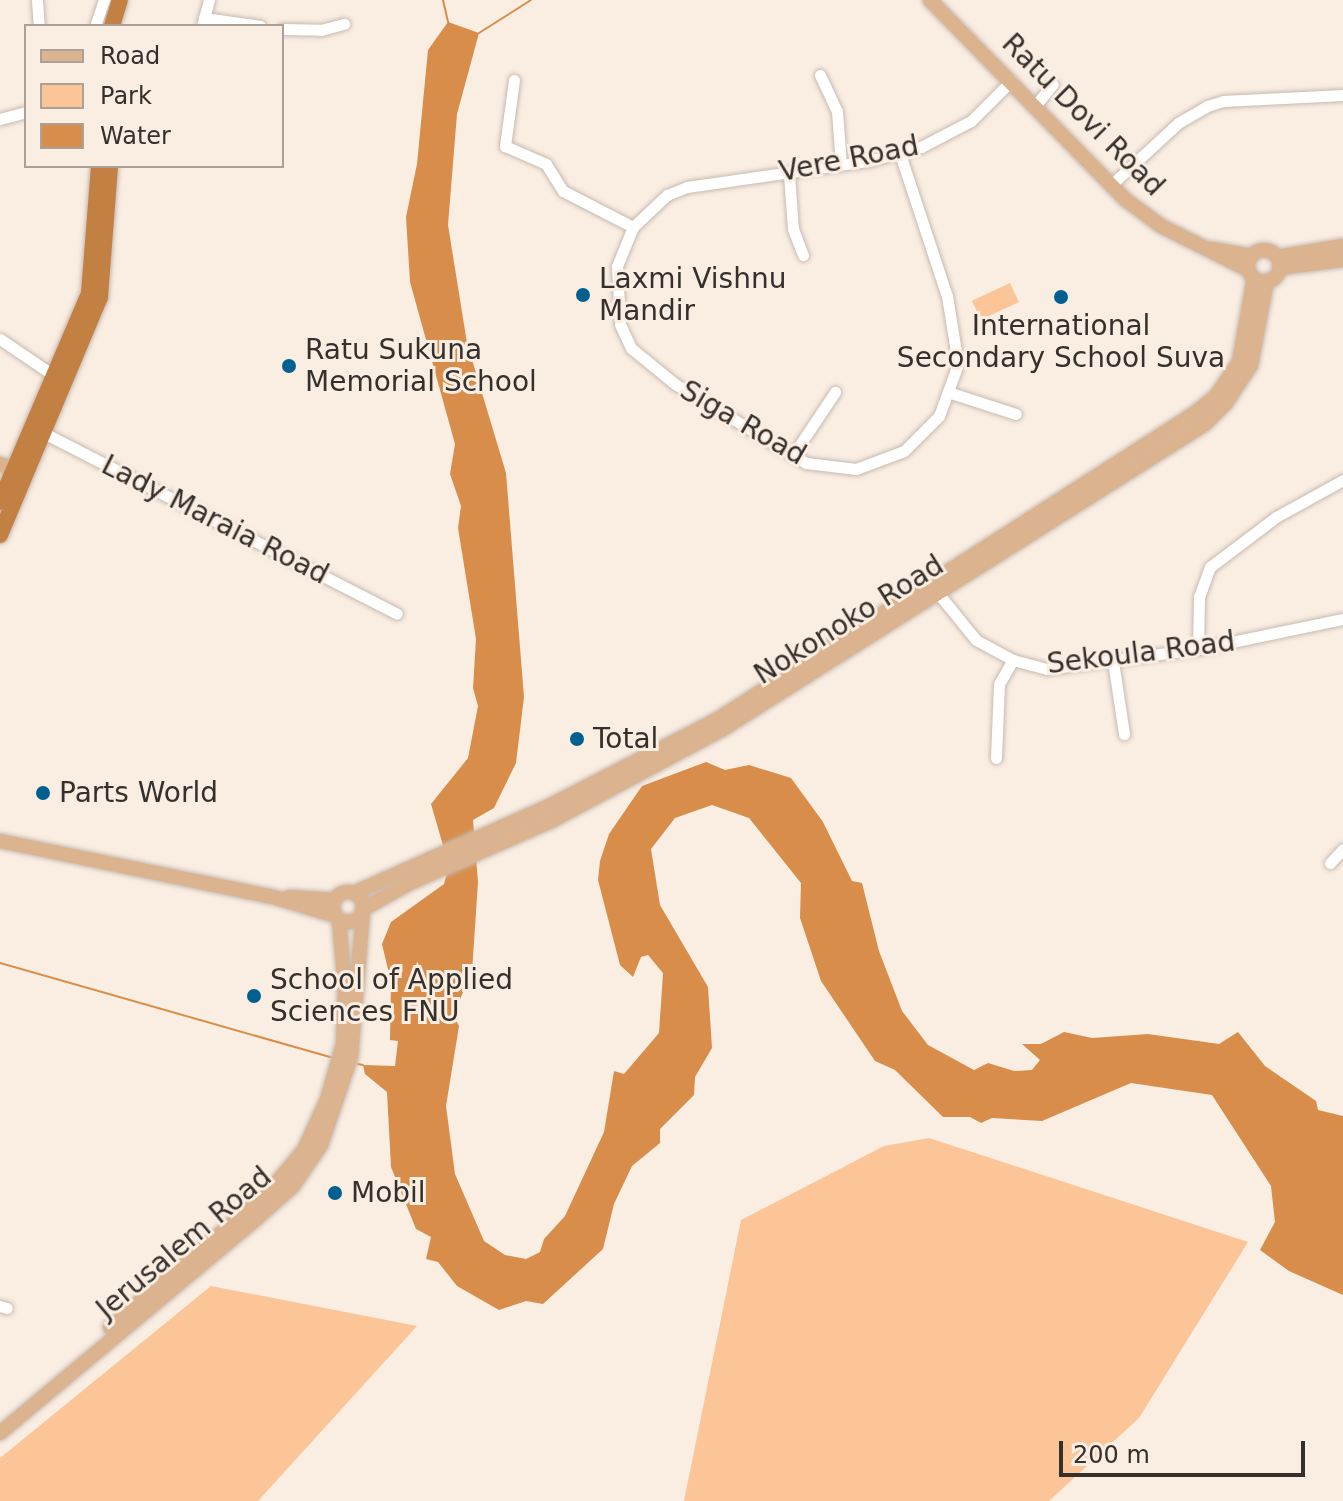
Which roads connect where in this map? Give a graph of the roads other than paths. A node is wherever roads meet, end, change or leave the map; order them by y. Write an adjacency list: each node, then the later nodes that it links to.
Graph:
1 (37, 0): 8 (street)
2 (104, 0): 9 (street)
3 (120, 0): 10 (highway)
4 (129, 0): 11 (highway)
5 (209, 0): 7 (street)
6 (930, 0): 17 (main road, Ratu Dovi Road)
7 (203, 22): 12 (street)
8 (39, 24)
9 (96, 24)
10 (113, 24)
11 (123, 24)
12 (232, 24)
13 (344, 24): 14 (street)
14 (284, 29)
15 (820, 75): 24 (street)
16 (514, 80): 30 (street)
17 (1011, 81): 20 (main road, Ratu Dovi Road); 23 (street, Vere Road)
18 (1053, 84): 20 (street)
19 (1343, 95): 28 (street)
20 (1035, 106): 28 (main road, Ratu Dovi Road)
21 (24, 113): 22 (street)
22 (0, 119)
23 (900, 154): 24 (street, Vere Road); 39 (street, Siga Road)
24 (841, 164): 27 (street, Vere Road)
25 (99, 168): 37 (highway)
26 (110, 168): 41 (highway)
27 (789, 174): 29 (street, Vere Road); 32 (street)
28 (1112, 184): 35 (main road, Ratu Dovi Road)
29 (667, 195): 30 (street, Siga Road)
30 (633, 227): 42 (street, Siga Road)
31 (1343, 246): 34 (main road)
32 (803, 255)
33 (1343, 260): 34 (main road)
34 (1278, 262): 35 (main road); 35 (main road, Ratu Dovi Road)
35 (1255, 271): 47 (main road, Nokonoko Road)
36 (0, 339): 37 (street)
37 (56, 377): 41 (highway)
38 (835, 392): 42 (street)
39 (951, 393): 40 (street); 42 (street, Siga Road)
40 (1016, 414)
41 (39, 430): 43 (highway); 48 (street, Lady Maraia Road)
42 (793, 455)
43 (14, 469): 45 (highway); 46 (highway)
44 (1343, 480): 50 (street)
45 (0, 502)
46 (0, 535)
47 (934, 589): 51 (street, Sekoula Road); 58 (main road, Nokonoko Road)
48 (397, 614)
49 (1342, 621): 50 (street, Sekoula Road)
50 (1198, 649): 52 (street, Sekoula Road)
51 (1013, 660): 52 (street, Sekoula Road); 54 (street)
52 (1113, 661): 53 (street)
53 (1124, 734)
54 (996, 758)
55 (0, 841): 60 (main road)
56 (1343, 849): 57 (street)
57 (1330, 863)
58 (437, 864): 59 (main road, Nokonoko Road); 62 (main road, Nokonoko Road)
59 (354, 893): 61 (main road, Nokonoko Road); 62 (main road)
60 (277, 898): 61 (main road); 63 (main road)
61 (335, 900): 63 (main road, Jerusalem Road)
62 (363, 911): 63 (main road, Nokonoko Road); 65 (main road, Jerusalem Road)
63 (337, 918): 64 (main road, Jerusalem Road)
64 (0, 1420)
65 (0, 1433)

